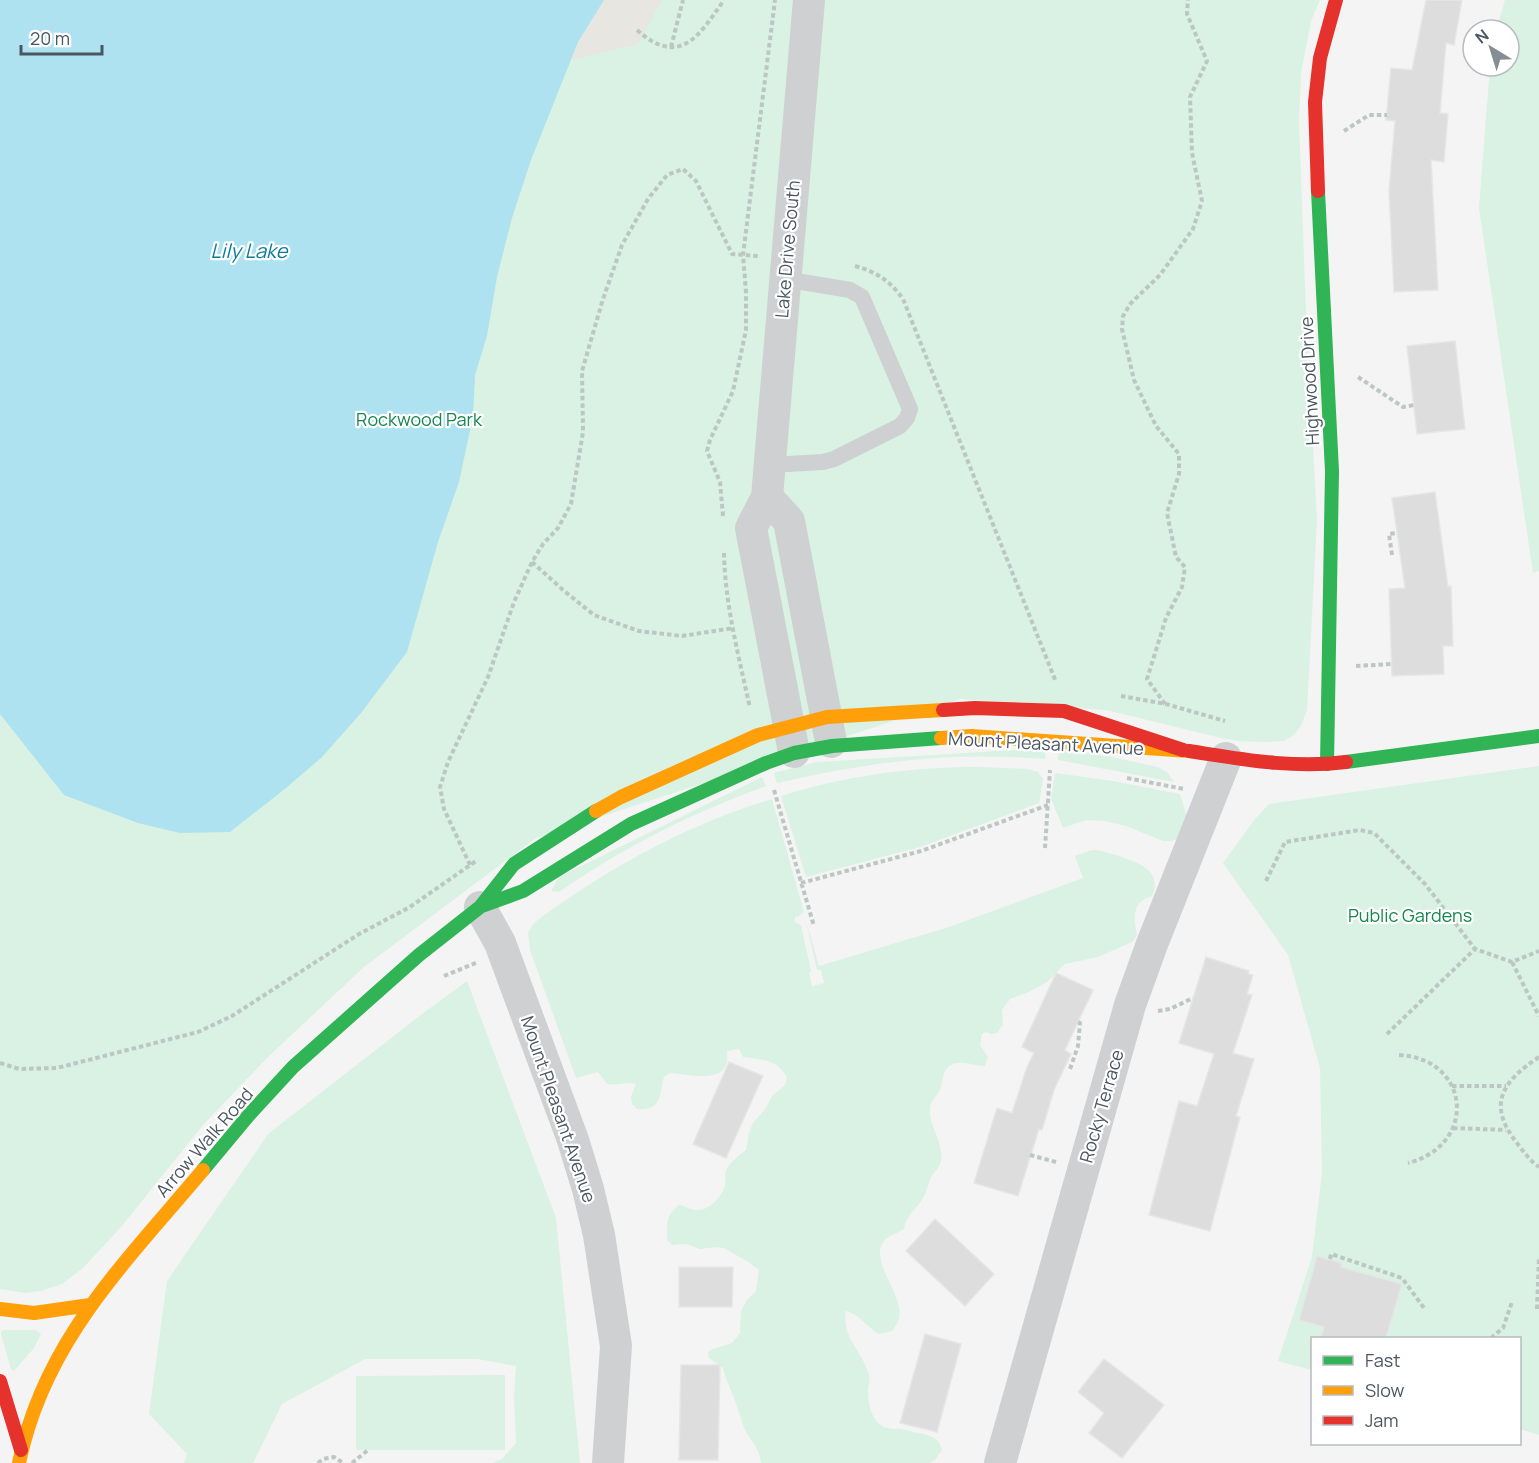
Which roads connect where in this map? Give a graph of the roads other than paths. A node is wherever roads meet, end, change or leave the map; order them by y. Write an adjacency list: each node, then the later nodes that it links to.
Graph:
1 (809, 0): 3 (street, Lake Drive South)
2 (1336, 0): 11 (street, Highwood Drive)
3 (784, 279): 4 (street, Lake Drive South); 4 (lane)
4 (770, 465): 5 (street, Lake Drive South)
5 (767, 497): 6 (street); 8 (street, Lake Drive South)
6 (829, 731): 8 (street, Mount Pleasant Avenue); 8 (street, Mount Pleasant Avenue); 9 (street, Mount Pleasant Avenue); 9 (street, Mount Pleasant Avenue)
7 (1539, 736): 11 (street, Mount Pleasant Avenue)
8 (792, 740): 12 (street, Mount Pleasant Avenue); 12 (street, Mount Pleasant Avenue)
9 (1183, 750): 10 (street, Mount Pleasant Avenue)
10 (1226, 758): 11 (street, Mount Pleasant Avenue); 18 (street, Rocky Terrace)
11 (1327, 764)
12 (480, 907): 13 (street, Arrow Walk Road); 17 (street, Mount Pleasant Avenue)
13 (90, 1305): 14 (street); 16 (street, Arrow Walk Road)
14 (0, 1309)
15 (0, 1381): 16 (street)
16 (20, 1457)
17 (608, 1463)
18 (1000, 1463)

